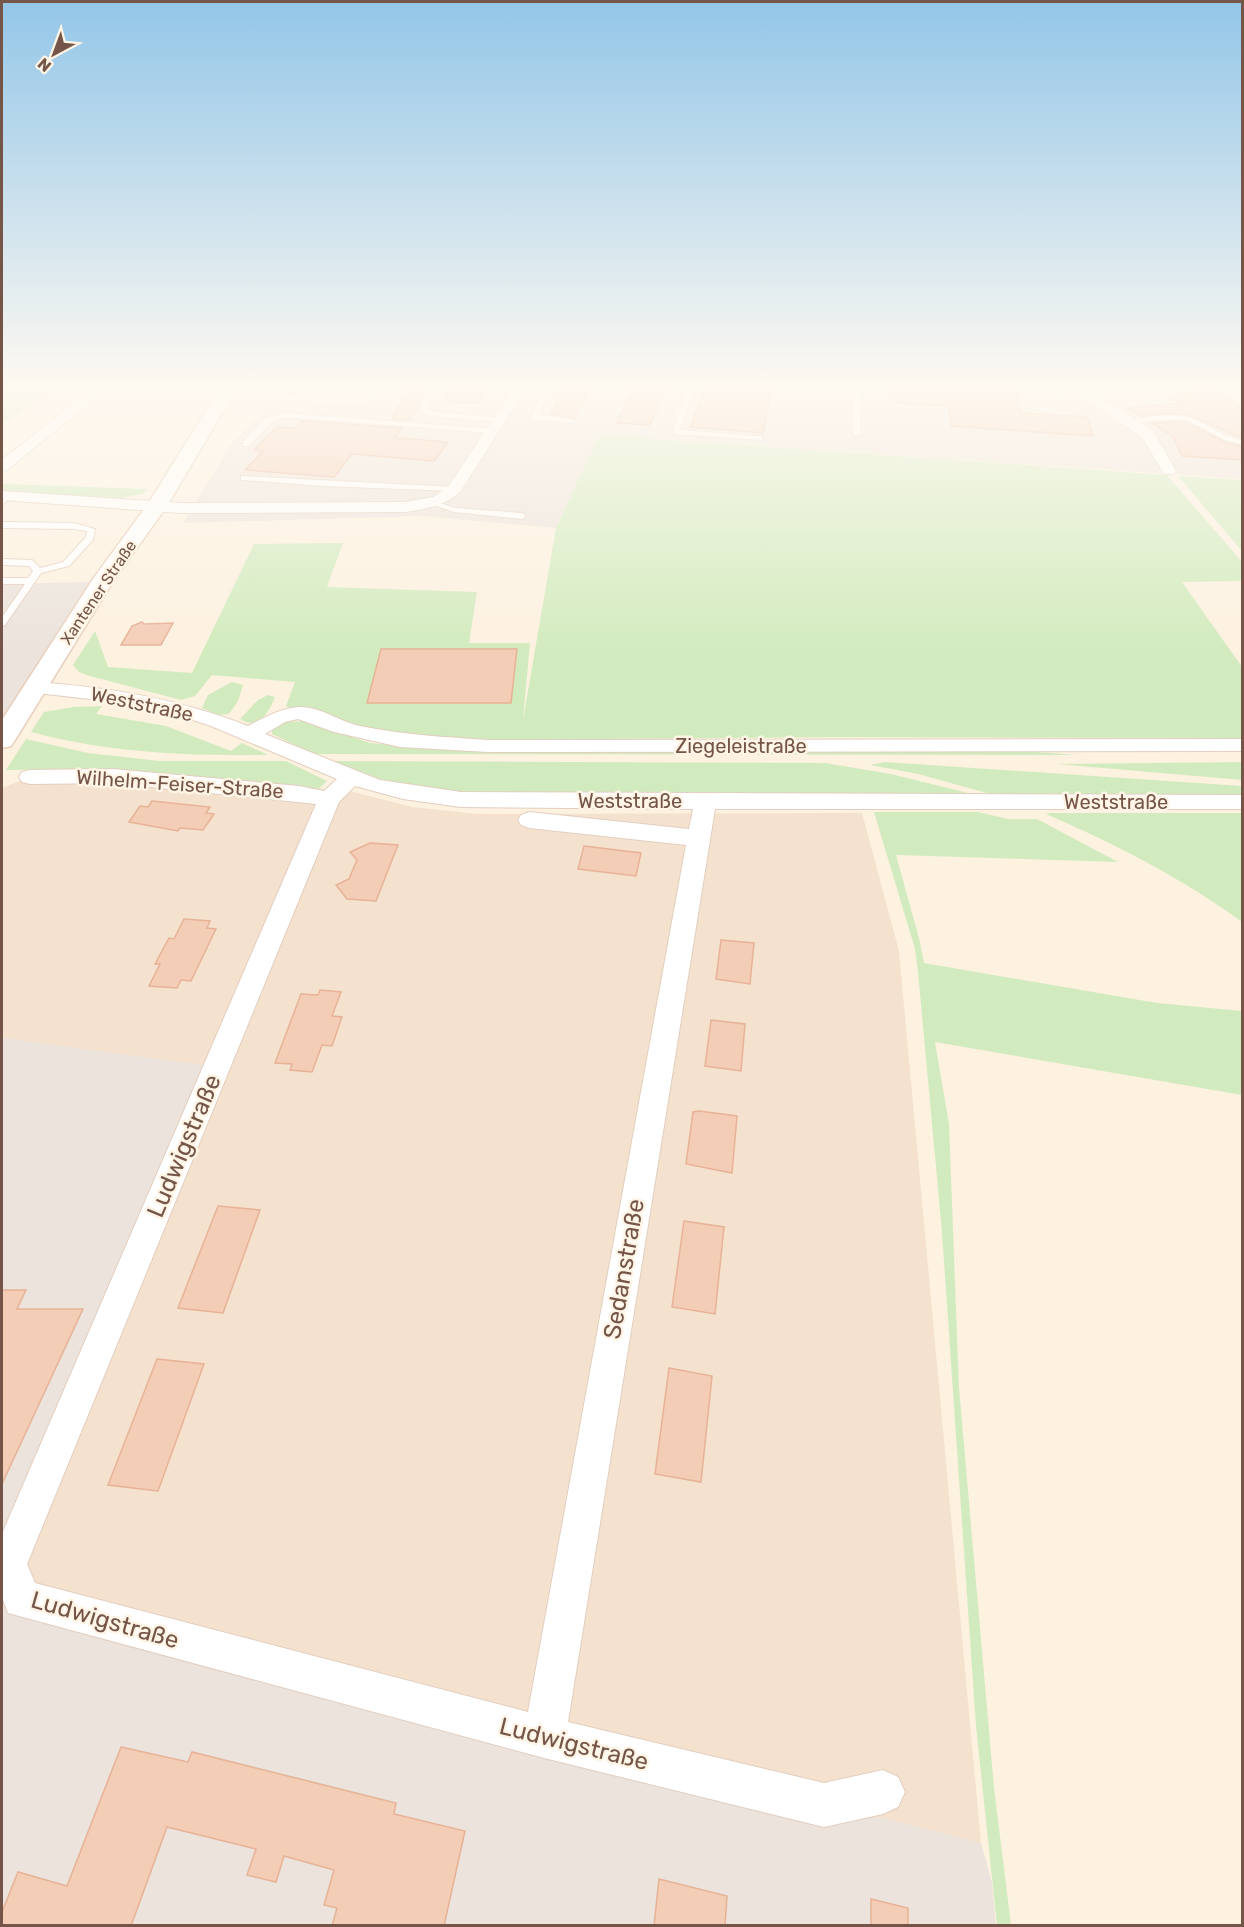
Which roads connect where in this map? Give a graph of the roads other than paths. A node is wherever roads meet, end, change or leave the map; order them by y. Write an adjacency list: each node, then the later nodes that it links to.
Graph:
1 (177, 473): 7 (main road, Xantener Straße)
2 (466, 473): 4 (street)
3 (244, 478): 4 (lane)
4 (455, 489): 6 (street)
5 (4, 498): 7 (street)
6 (434, 502): 7 (street); 8 (lane)
7 (157, 506): 15 (main road, Xantener Straße)
8 (522, 516)
9 (2, 525): 11 (lane)
10 (2, 561): 11 (lane)
11 (38, 571): 13 (lane)
12 (2, 581): 13 (lane)
13 (32, 581): 14 (lane)
14 (2, 623)
15 (35, 688): 16 (street, Weststraße); 17 (main road, Xantener Straße)
16 (249, 734): 18 (street, Ziegeleistraße); 20 (street, Weststraße)
17 (2, 740)
18 (1242, 745)
19 (30, 777): 20 (street, Wilhelm-Feiser-Straße)
20 (341, 788): 21 (street, Weststraße); 25 (street, Ludwigstraße)
21 (705, 801): 22 (street, Weststraße); 24 (street, Sedanstraße)
22 (1242, 802)
23 (529, 820): 24 (street)
24 (698, 838): 25 (street, Sedanstraße)
25 (543, 1737): 26 (street, Ludwigstraße)
26 (883, 1792)

